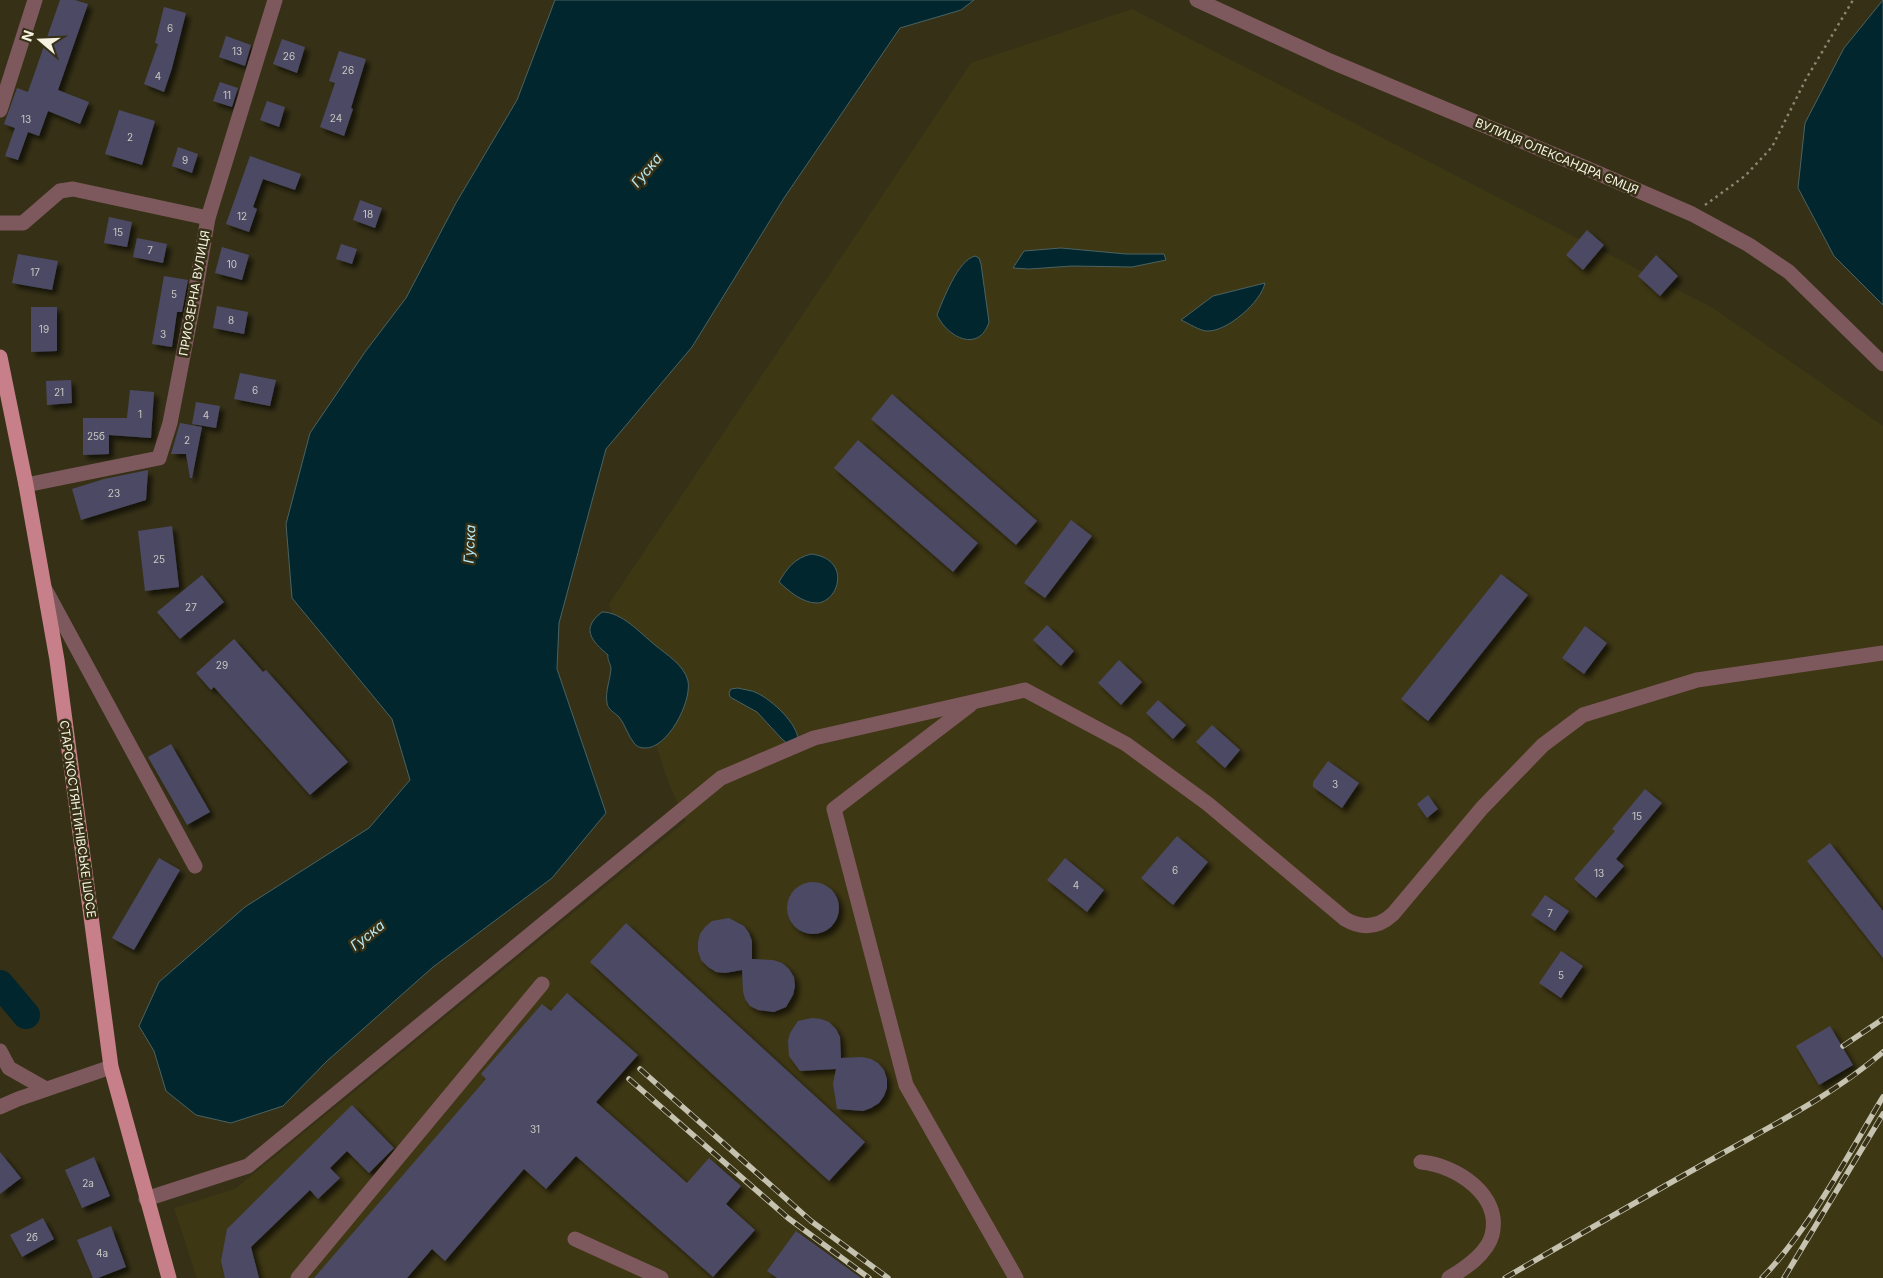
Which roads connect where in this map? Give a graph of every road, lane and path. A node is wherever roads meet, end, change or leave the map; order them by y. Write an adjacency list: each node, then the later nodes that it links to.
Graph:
1 (35, 0): 5 (street)
2 (275, 0): 7 (street, ПРИОЗЕРНА ВУЛИЦЯ)
3 (1197, 0): 6 (street, ВУЛИЦЯ ОЛЕКСАНДРА ЄМЦЯ)
4 (1853, 0): 6 (path)
5 (0, 110)
6 (1692, 214): 10 (street, ВУЛИЦЯ ОЛЕКСАНДРА ЄМЦЯ)
7 (208, 218): 8 (street); 12 (street, ПРИОЗЕРНА ВУЛИЦЯ)
8 (0, 223)
9 (0, 357): 11 (main road, СТАРОКОСТЯНТИНІВСЬКЕ ШОСЕ)
10 (1883, 364)
11 (5, 399): 12 (main road, СТАРОКОСТЯНТИНІВСЬКЕ ШОСЕ)
12 (26, 485): 13 (main road, СТАРОКОСТЯНТИНІВСЬКЕ ШОСЕ)
13 (46, 591): 16 (street); 19 (main road, СТАРОКОСТЯНТИНІВСЬКЕ ШОСЕ)
14 (1883, 653): 15 (street)
15 (976, 701): 23 (street); 28 (street)
16 (196, 866)
17 (542, 984): 26 (street)
18 (0, 1051): 20 (street)
19 (111, 1067): 20 (street); 23 (main road, СТАРОКОСТЯНТИНІВСЬКЕ ШОСЕ)
20 (46, 1089): 21 (street)
21 (0, 1107)
22 (1421, 1162): 29 (street)
23 (146, 1199): 25 (main road, СТАРОКОСТЯНТИНІВСЬКЕ ШОСЕ)
24 (575, 1239): 27 (street)
25 (169, 1278)
26 (298, 1278)
27 (661, 1278)
28 (1016, 1278)
29 (1449, 1278)

